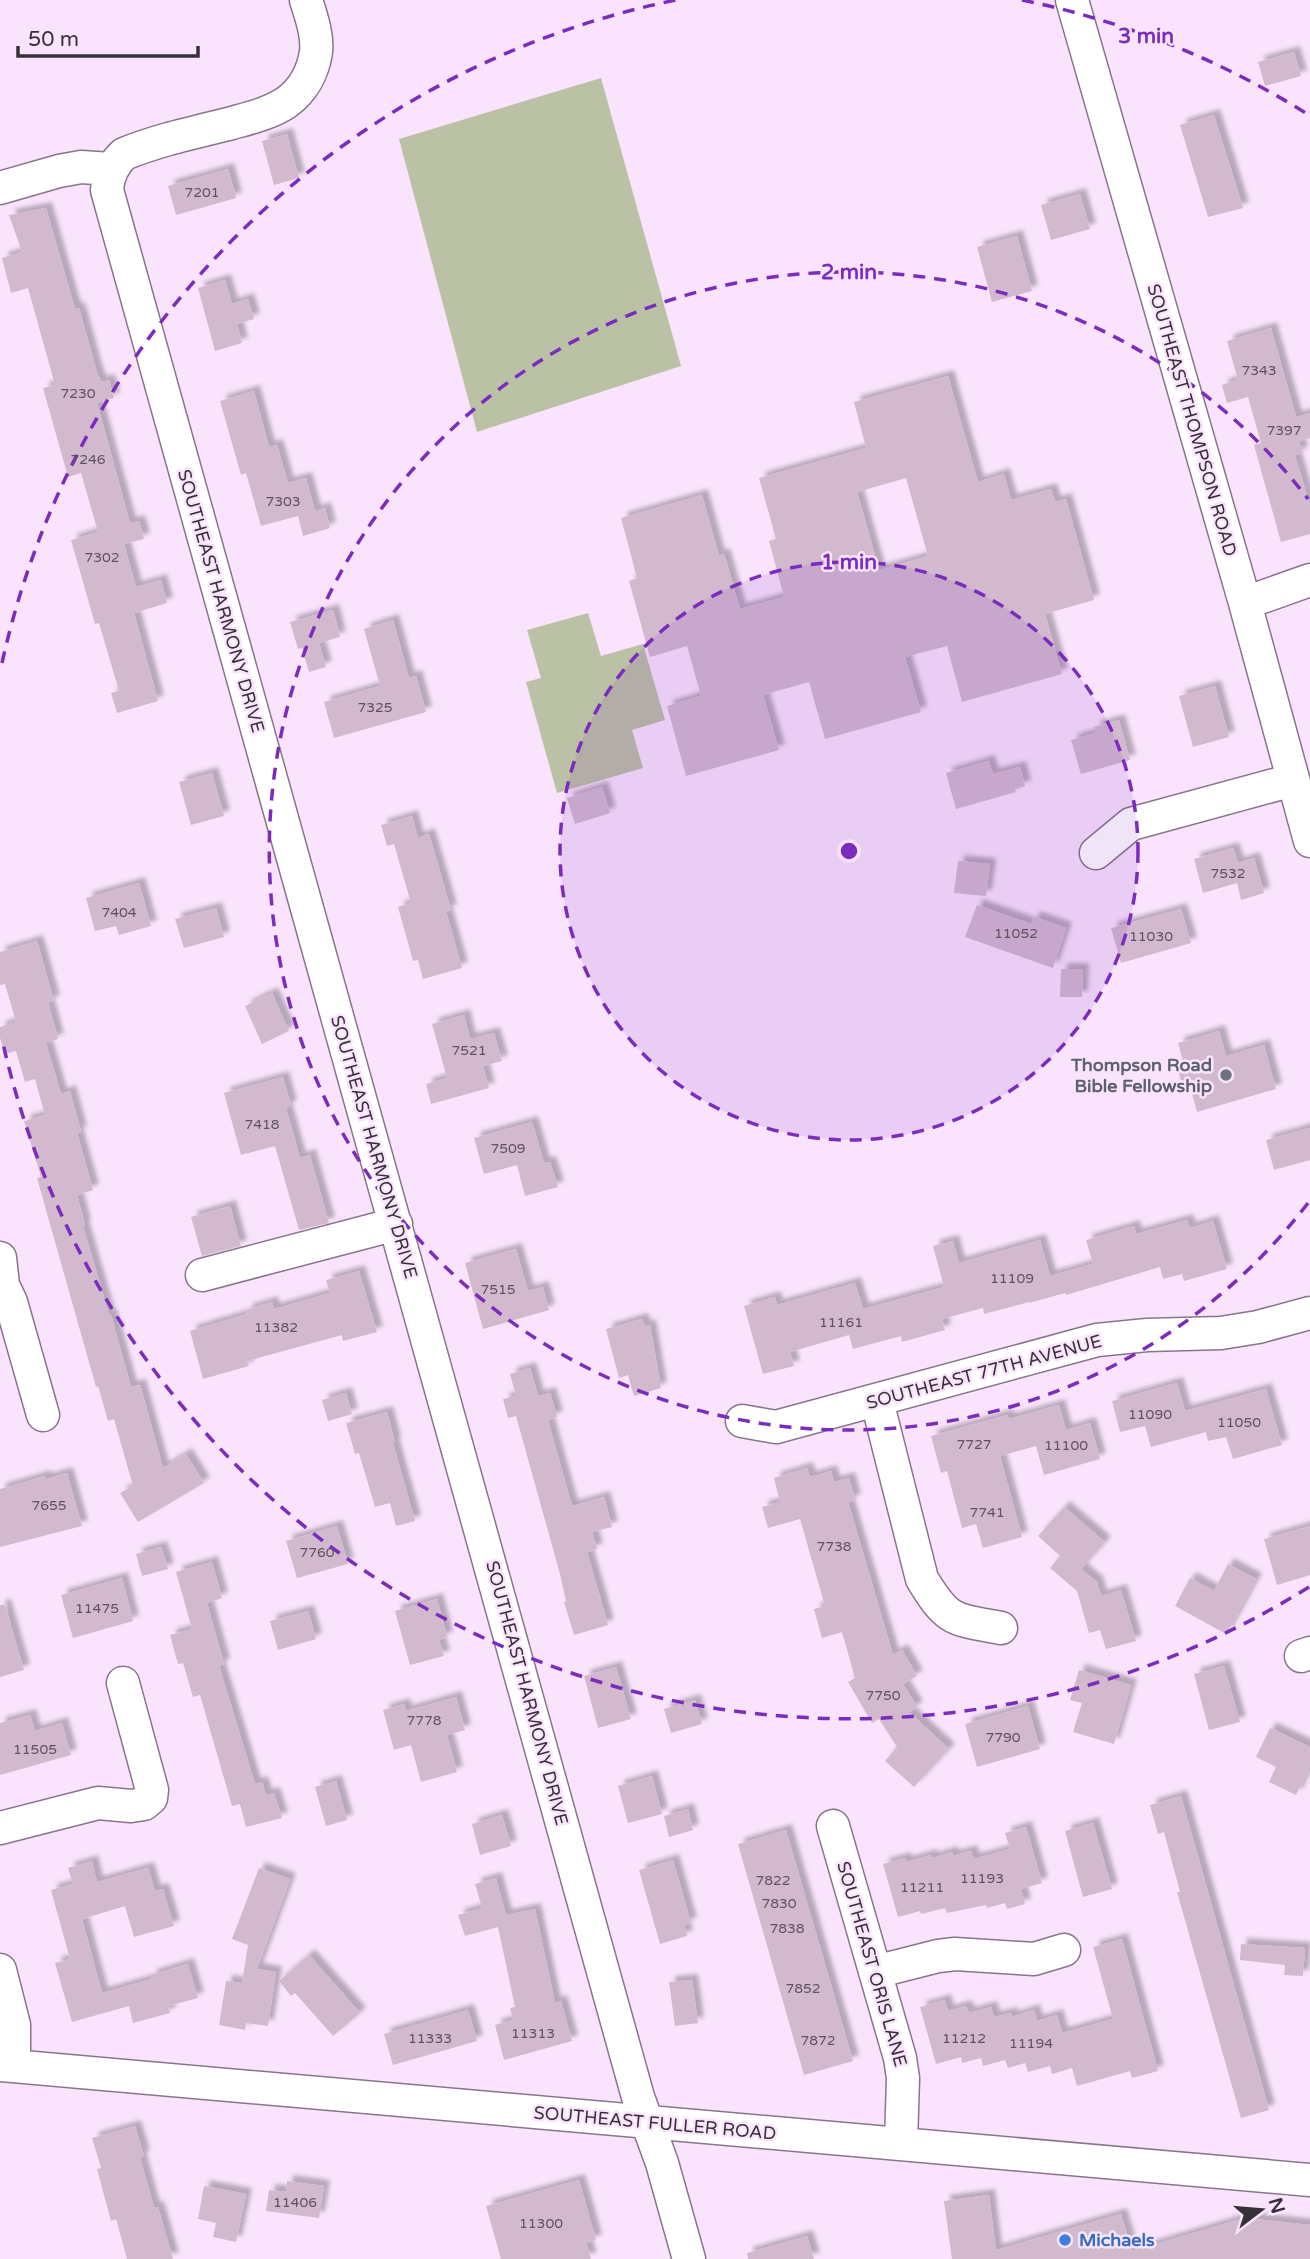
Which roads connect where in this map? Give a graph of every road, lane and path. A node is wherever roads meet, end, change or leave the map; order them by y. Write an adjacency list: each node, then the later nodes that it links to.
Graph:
1 (306, 0): 3 (street)
2 (1072, 0): 6 (street, SOUTHEAST THOMPSON ROAD)
3 (111, 169): 4 (street); 10 (street, SOUTHEAST HARMONY DRIVE)
4 (0, 188)
5 (1310, 580): 6 (street)
6 (1245, 603): 7 (street, SOUTHEAST THOMPSON ROAD)
7 (1293, 780): 8 (street, SOUTHEAST THOMPSON ROAD); 9 (street)
8 (1310, 841)
9 (1096, 853)
10 (396, 1224): 11 (street); 25 (street, SOUTHEAST HARMONY DRIVE)
11 (202, 1275)
12 (1, 1276): 15 (street)
13 (1310, 1313): 14 (street, SOUTHEAST 77TH AVENUE)
14 (877, 1401): 16 (street, SOUTHEAST 77TH AVENUE); 17 (street)
15 (43, 1415)
16 (742, 1421)
17 (1001, 1628)
18 (123, 1684): 20 (street)
19 (833, 1826): 23 (street, SOUTHEAST ORIS LANE)
20 (0, 1828)
21 (1064, 1950): 23 (street)
22 (0, 1970): 24 (street)
23 (875, 1972): 26 (street, SOUTHEAST ORIS LANE)
24 (7, 2066): 25 (street, SOUTHEAST FULLER ROAD)
25 (648, 2123): 26 (street, SOUTHEAST FULLER ROAD); 28 (street, SOUTHEAST HARMONY DRIVE)
26 (901, 2144): 27 (street, SOUTHEAST FULLER ROAD)
27 (1310, 2180)
28 (689, 2259)

